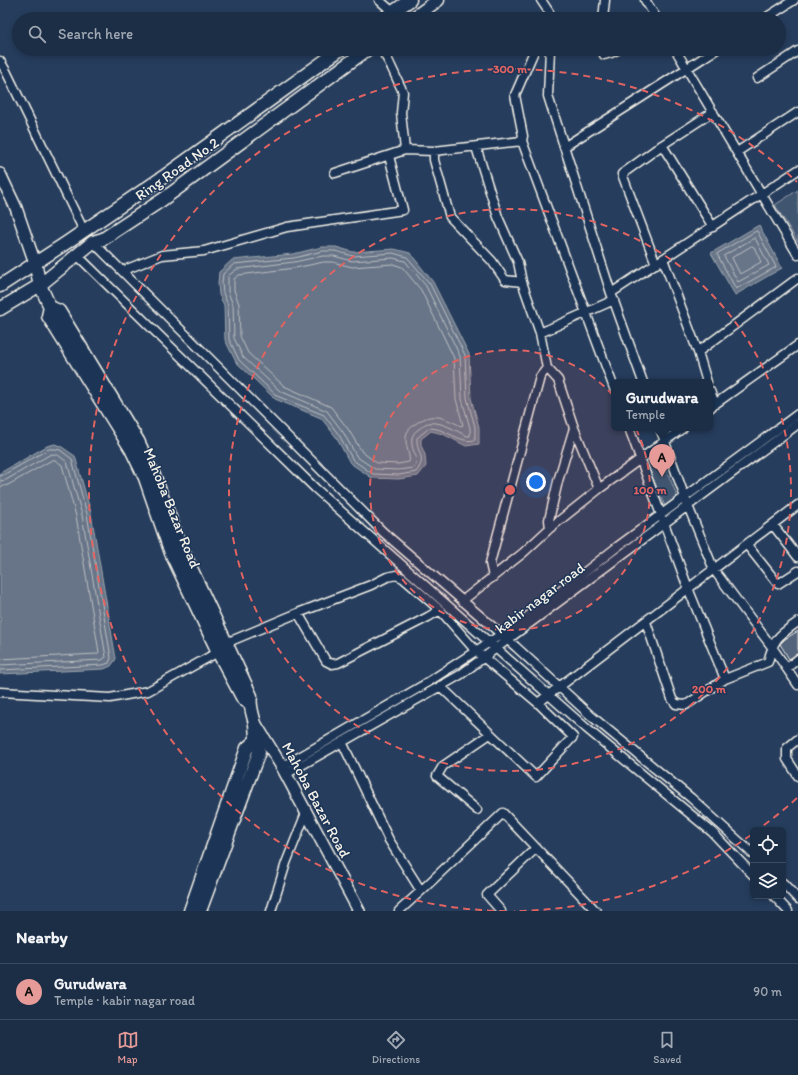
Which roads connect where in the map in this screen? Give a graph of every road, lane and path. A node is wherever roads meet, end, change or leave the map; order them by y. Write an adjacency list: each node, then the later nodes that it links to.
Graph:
1 (379, 0): 8 (street)
2 (410, 0): 9 (main road)
3 (438, 0): 10 (main road)
4 (541, 0): 11 (street)
5 (605, 0): 12 (street)
6 (645, 0): 13 (street)
7 (794, 0): 14 (street)
8 (386, 12)
9 (394, 12)
10 (422, 12)
11 (549, 12)
12 (604, 12)
13 (653, 12)
14 (775, 12)
15 (798, 51): 25 (street)
16 (331, 56): 41 (main road, Ring Road No.2)
17 (358, 56): 42 (main road, Ring Road No.2)
18 (385, 56): 32 (street)
19 (531, 56): 28 (street)
20 (550, 56): 31 (street)
21 (679, 56): 24 (street)
22 (706, 56): 24 (street)
23 (0, 61): 41 (street)
24 (686, 68): 26 (street); 31 (street)
25 (757, 78)
26 (713, 112): 29 (street); 34 (street)
27 (798, 112): 34 (street)
28 (522, 141): 30 (street); 54 (street)
29 (662, 145): 40 (street); 45 (street)
30 (476, 147): 33 (street); 49 (street)
31 (564, 147): 52 (street)
32 (404, 150): 33 (street); 35 (street)
33 (434, 151): 49 (street)
34 (737, 152): 39 (street)
35 (389, 156): 37 (street); 47 (street)
36 (798, 170): 39 (street)
37 (335, 173)
38 (0, 174): 46 (street)
39 (763, 195): 40 (street); 44 (street)
40 (713, 227): 45 (street)
41 (84, 231): 46 (main road, Ring Road No.2)
42 (93, 242): 43 (main road, Ring Road No.2); 47 (street)
43 (77, 255): 50 (main road, Ring Road No.2); 89 (street)
44 (798, 255)
45 (660, 261): 52 (street); 57 (street)
46 (35, 263): 50 (main road, Mahoba Bazar Road); 51 (main road, Ring Road No.2)
47 (122, 271): 83 (street)
48 (798, 278): 57 (street)
49 (522, 282): 55 (street)
50 (40, 285): 53 (main road, Ring Road No.2); 91 (main road, Mahoba Bazar Road)
51 (0, 286)
52 (612, 296): 54 (street); 59 (street)
53 (0, 309)
54 (586, 313): 55 (street); 61 (street)
55 (540, 333): 58 (street)
56 (798, 345): 62 (street)
57 (698, 352): 60 (street)
58 (548, 368): 65 (street); 81 (street)
59 (642, 379)
60 (706, 379)
61 (611, 380)
62 (713, 406)
63 (798, 414): 72 (street)
64 (798, 424): 72 (street, kabir nagar road)
65 (574, 428): 71 (street); 76 (street)
66 (630, 431): 70 (street)
67 (661, 431): 69 (street)
68 (679, 431): 69 (street)
69 (665, 442): 70 (street); 72 (street)
70 (640, 459): 71 (street); 74 (street)
71 (599, 490): 76 (street)
72 (686, 502): 74 (street, kabir nagar road); 79 (street)
73 (798, 505): 75 (street)
74 (663, 519): 82 (street); 88 (street, kabir nagar road)
75 (773, 525): 77 (street); 78 (street)
76 (550, 528): 81 (street)
77 (747, 545): 79 (street); 80 (street)
78 (798, 557)
79 (714, 570): 82 (street); 90 (street)
80 (798, 571)
81 (493, 577): 83 (street)
82 (688, 588): 86 (street); 97 (street)
83 (462, 601): 88 (street)
84 (440, 610): 85 (street); 85 (street); 93 (street)
85 (298, 613): 91 (street)
86 (646, 622): 97 (street); 100 (street)
87 (798, 622): 90 (street)
88 (504, 637): 89 (street); 92 (street, kabir nagar road); 100 (street)
89 (489, 642): 92 (street); 93 (street)
90 (772, 647): 96 (street); 97 (street)
91 (222, 648): 101 (street); 104 (main road, Mahoba Bazar Road)
92 (495, 648): 94 (street, kabir nagar road); 102 (street)
93 (476, 651): 94 (street); 109 (street)
94 (483, 657): 99 (street, kabir nagar road); 103 (street)
95 (798, 659): 96 (street)
96 (787, 668): 98 (street)
97 (725, 679)
98 (798, 685)
99 (440, 686): 105 (street); 108 (street, kabir nagar road)
100 (559, 687): 102 (street); 113 (street)
101 (0, 692)
102 (548, 695): 103 (street); 115 (street)
103 (538, 703): 105 (street)
104 (255, 723): 107 (main road); 109 (street, Mahoba Bazar Road)
105 (490, 734): 111 (street)
106 (798, 739): 110 (street)
107 (255, 741): 120 (main road); 121 (main road)
108 (342, 742): 109 (street, kabir nagar road); 117 (street)
109 (284, 771): 112 (street, Mahoba Bazar Road)
110 (798, 776)
111 (477, 810)
112 (306, 813): 122 (street); 123 (street, Mahoba Bazar Road)
113 (750, 851)
114 (533, 852): 125 (street)
115 (750, 872)
116 (786, 886): 119 (street)
117 (421, 891): 124 (street); 126 (street)
118 (777, 899): 127 (street)
119 (798, 899)
120 (190, 911)
121 (200, 911)
122 (271, 911)
123 (359, 911)
124 (399, 911)
125 (501, 911)
126 (596, 911)
127 (788, 911)

